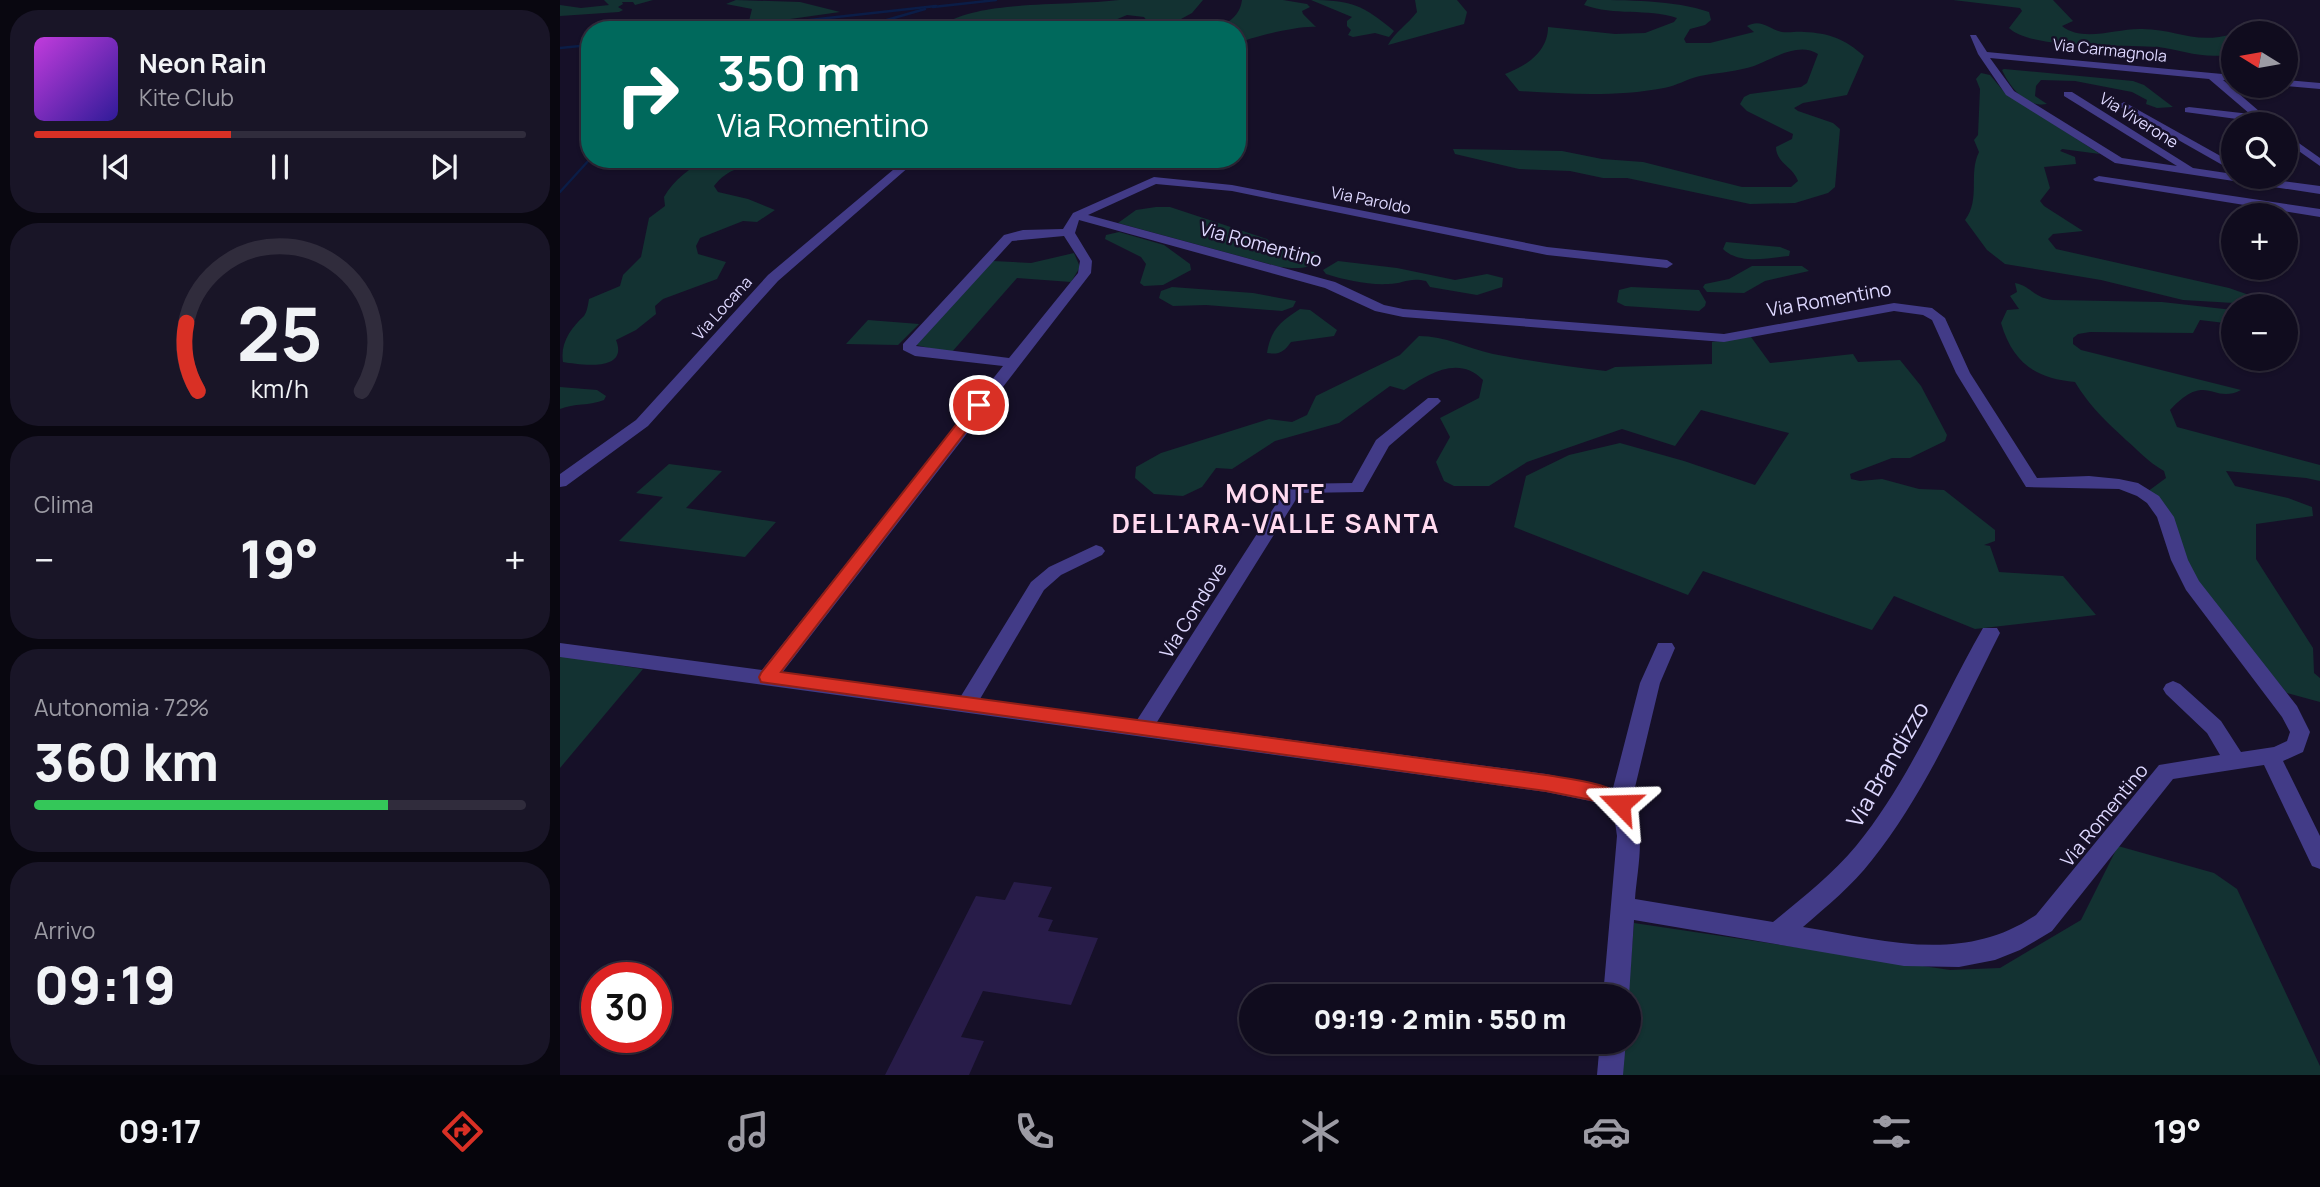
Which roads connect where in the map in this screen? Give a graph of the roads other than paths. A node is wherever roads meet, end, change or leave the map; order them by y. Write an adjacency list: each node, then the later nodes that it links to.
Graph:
1 (1973, 37): 2 (street)
2 (1983, 54): 3 (street, Via Carmagnola); 16 (street)
3 (2212, 76): 4 (street, Via Carmagnola); 10 (street)
4 (2221, 77)
5 (2298, 84): 6 (street)
6 (2320, 86)
7 (2068, 94): 16 (street, Via Viverone)
8 (2124, 105): 13 (street)
9 (2189, 110): 11 (street)
10 (2255, 112)
11 (2221, 115)
12 (2298, 146): 14 (street)
13 (2221, 161)
14 (2320, 163)
15 (902, 168): 26 (street, Via Locana)
16 (2194, 172): 17 (street)
17 (2221, 175)
18 (2099, 180): 21 (street)
19 (2298, 186): 20 (street)
20 (2320, 190)
21 (2320, 213)
22 (1072, 224): 23 (street, Via Paroldo); 24 (street); 24 (street); 35 (street, Via Romentino)
23 (1667, 264)
24 (1011, 363): 31 (street)
25 (1433, 401): 34 (street, Via Condove)
26 (560, 482)
27 (1096, 551): 33 (street)
28 (1990, 633): 40 (street, Via Brandizzo)
29 (1665, 648): 37 (street)
30 (560, 650): 31 (street)
31 (768, 677): 33 (street)
32 (2174, 689): 36 (street)
33 (967, 704): 34 (street)
34 (1143, 728): 37 (street)
35 (2270, 756): 36 (street, Via Romentino); 38 (street)
36 (2235, 760): 40 (street, Via Romentino)
37 (1620, 804): 39 (street)
38 (2320, 859)
39 (1623, 908): 40 (street, Via Romentino); 41 (street)
40 (1777, 934)
41 (1617, 984)
42 (1612, 1054): 43 (street)
43 (1610, 1075)

